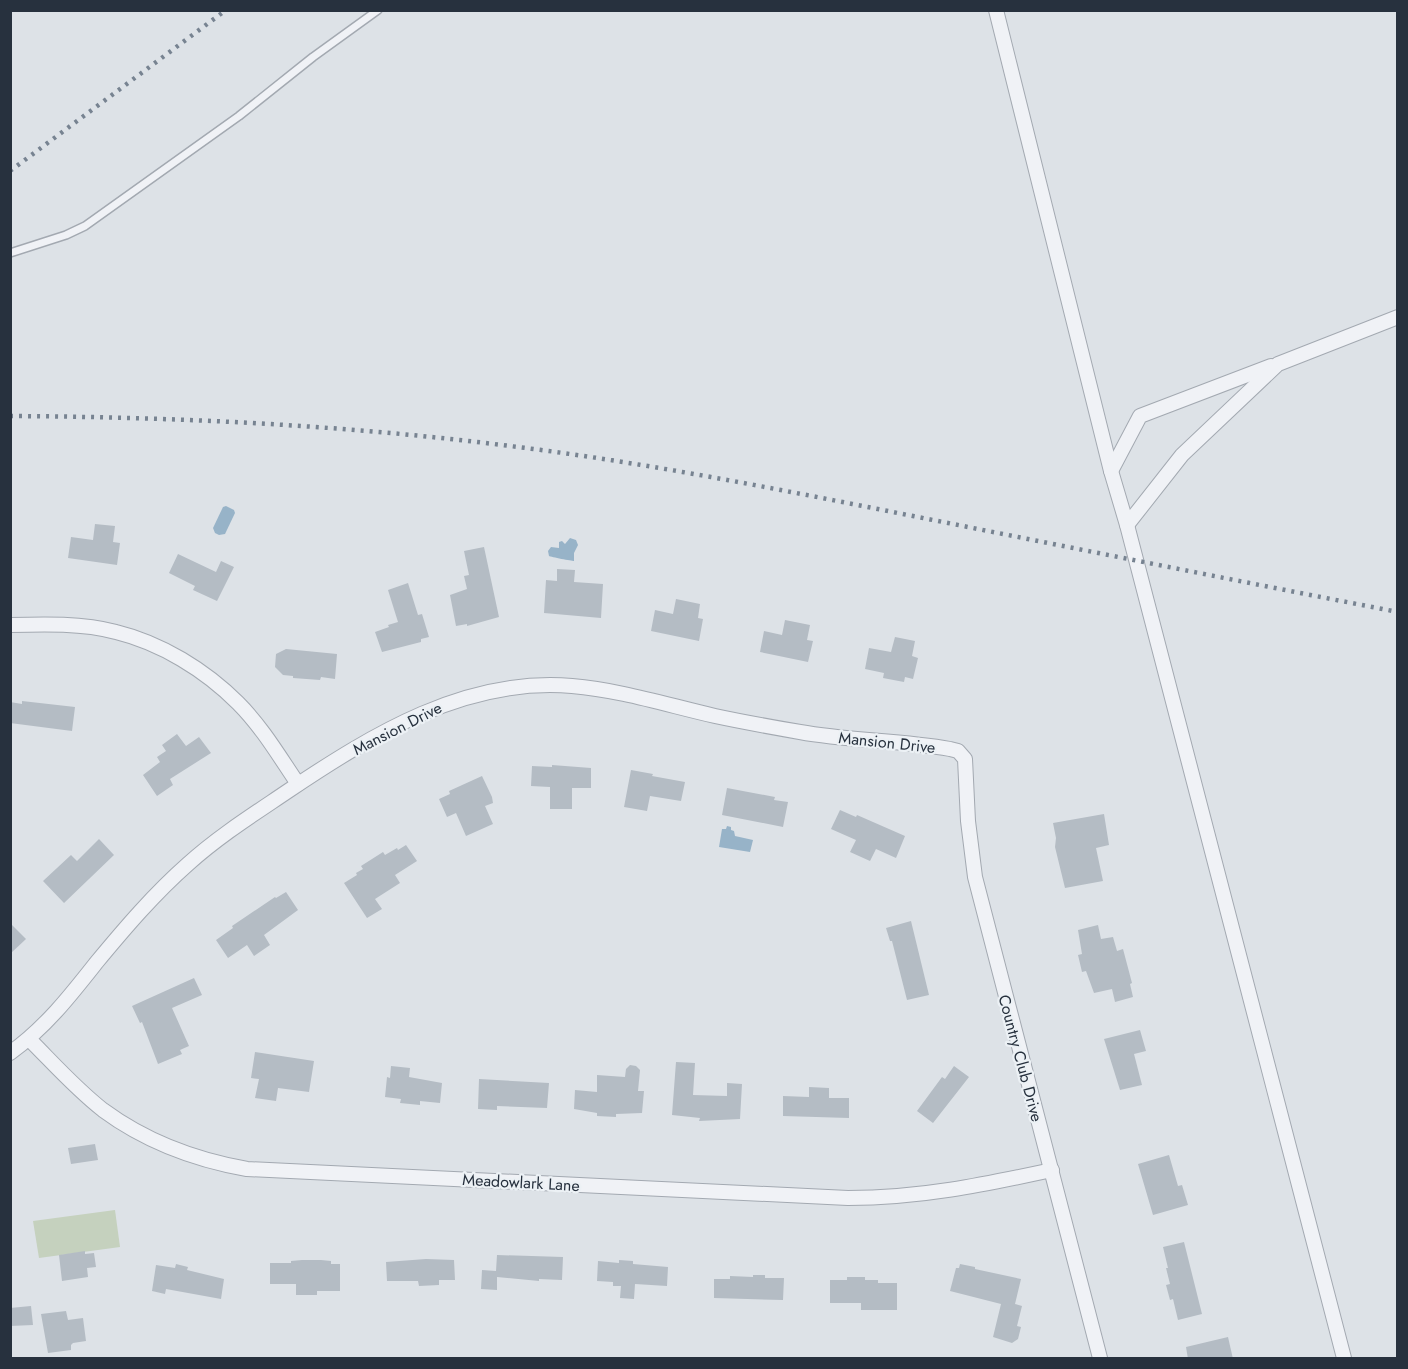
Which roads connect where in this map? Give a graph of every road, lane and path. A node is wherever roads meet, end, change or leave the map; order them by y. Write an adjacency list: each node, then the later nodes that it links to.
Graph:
1 (378, 10): 3 (lane)
2 (996, 10): 6 (street)
3 (10, 253)
4 (1398, 317): 5 (street)
5 (1278, 364): 6 (street); 7 (street)
6 (1111, 471): 7 (street)
7 (1127, 525): 15 (street)
8 (10, 625): 10 (street)
9 (963, 755): 10 (street, Mansion Drive); 13 (street, Country Club Drive)
10 (298, 784): 11 (street, Mansion Drive)
11 (29, 1039): 12 (street, Mansion Drive); 13 (street, Meadowlark Lane)
12 (10, 1053)
13 (1052, 1170): 14 (street, Country Club Drive)
14 (1100, 1359)
15 (1344, 1359)

